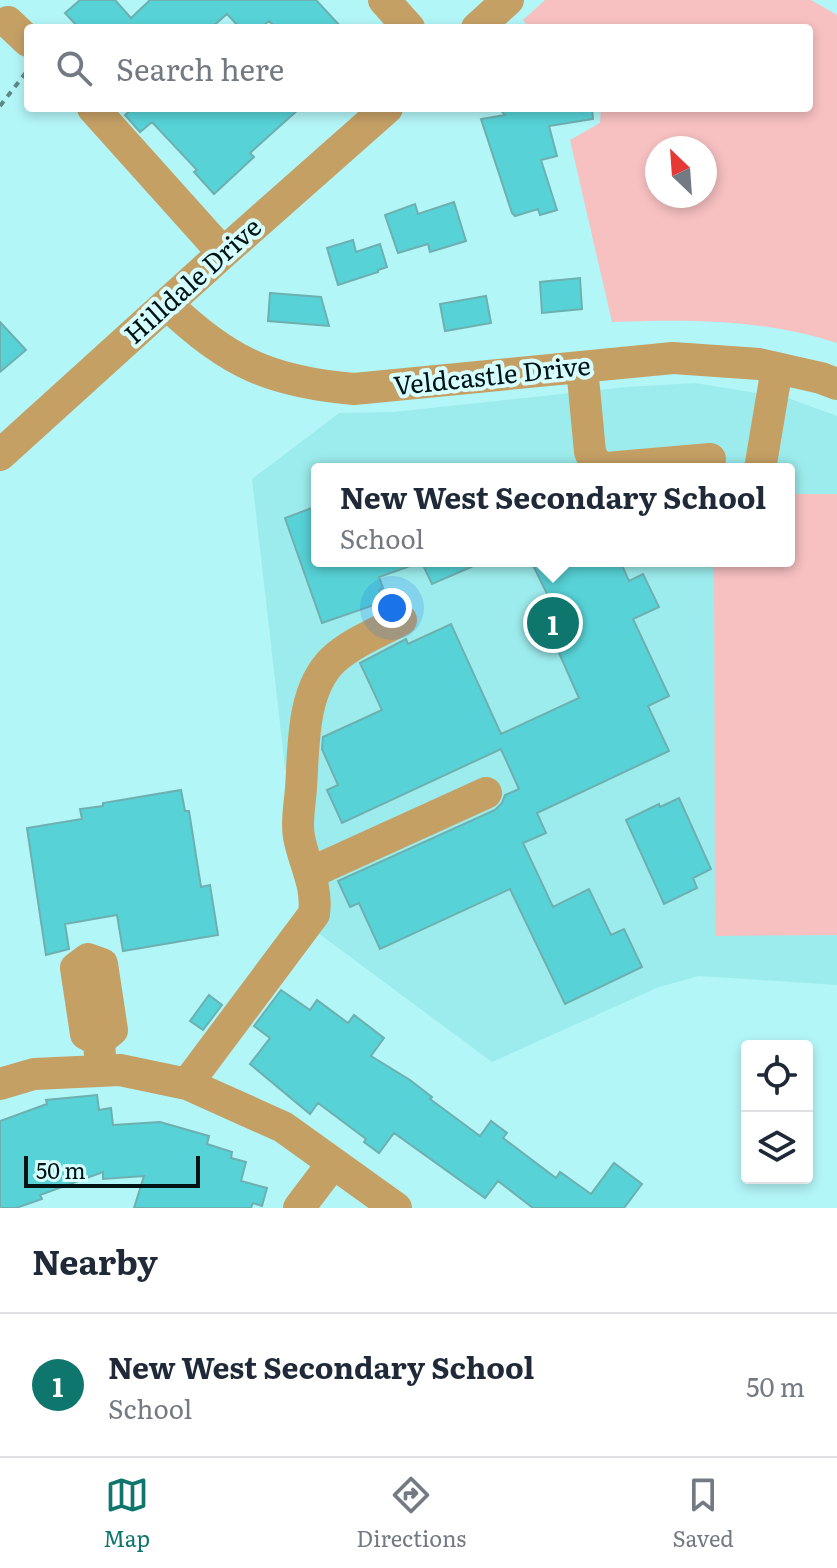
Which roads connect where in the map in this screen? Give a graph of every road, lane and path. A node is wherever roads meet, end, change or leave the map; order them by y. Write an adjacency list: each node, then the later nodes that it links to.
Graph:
1 (384, 0): 3 (street)
2 (508, 0): 4 (street)
3 (405, 24)
4 (481, 24)
5 (24, 75): 6 (path)
6 (0, 106)
7 (97, 112): 9 (street)
8 (382, 112): 9 (street, Hilldale Drive)
9 (223, 253): 10 (street, Hilldale Drive)
10 (168, 305): 11 (street, Veldcastle Drive); 14 (street, Hilldale Drive)
11 (582, 367): 12 (street, Veldcastle Drive); 16 (street)
12 (777, 368): 13 (street, Veldcastle Drive); 18 (street)
13 (837, 384)
14 (0, 455)
15 (710, 459): 17 (street)
16 (598, 463)
17 (664, 463)
18 (761, 463)
19 (401, 620): 21 (street)
20 (486, 793): 21 (street)
21 (310, 873): 23 (street)
22 (0, 1084): 23 (street)
23 (187, 1084): 24 (street)
24 (333, 1163): 25 (street); 26 (street)
25 (299, 1208)
26 (396, 1208)

